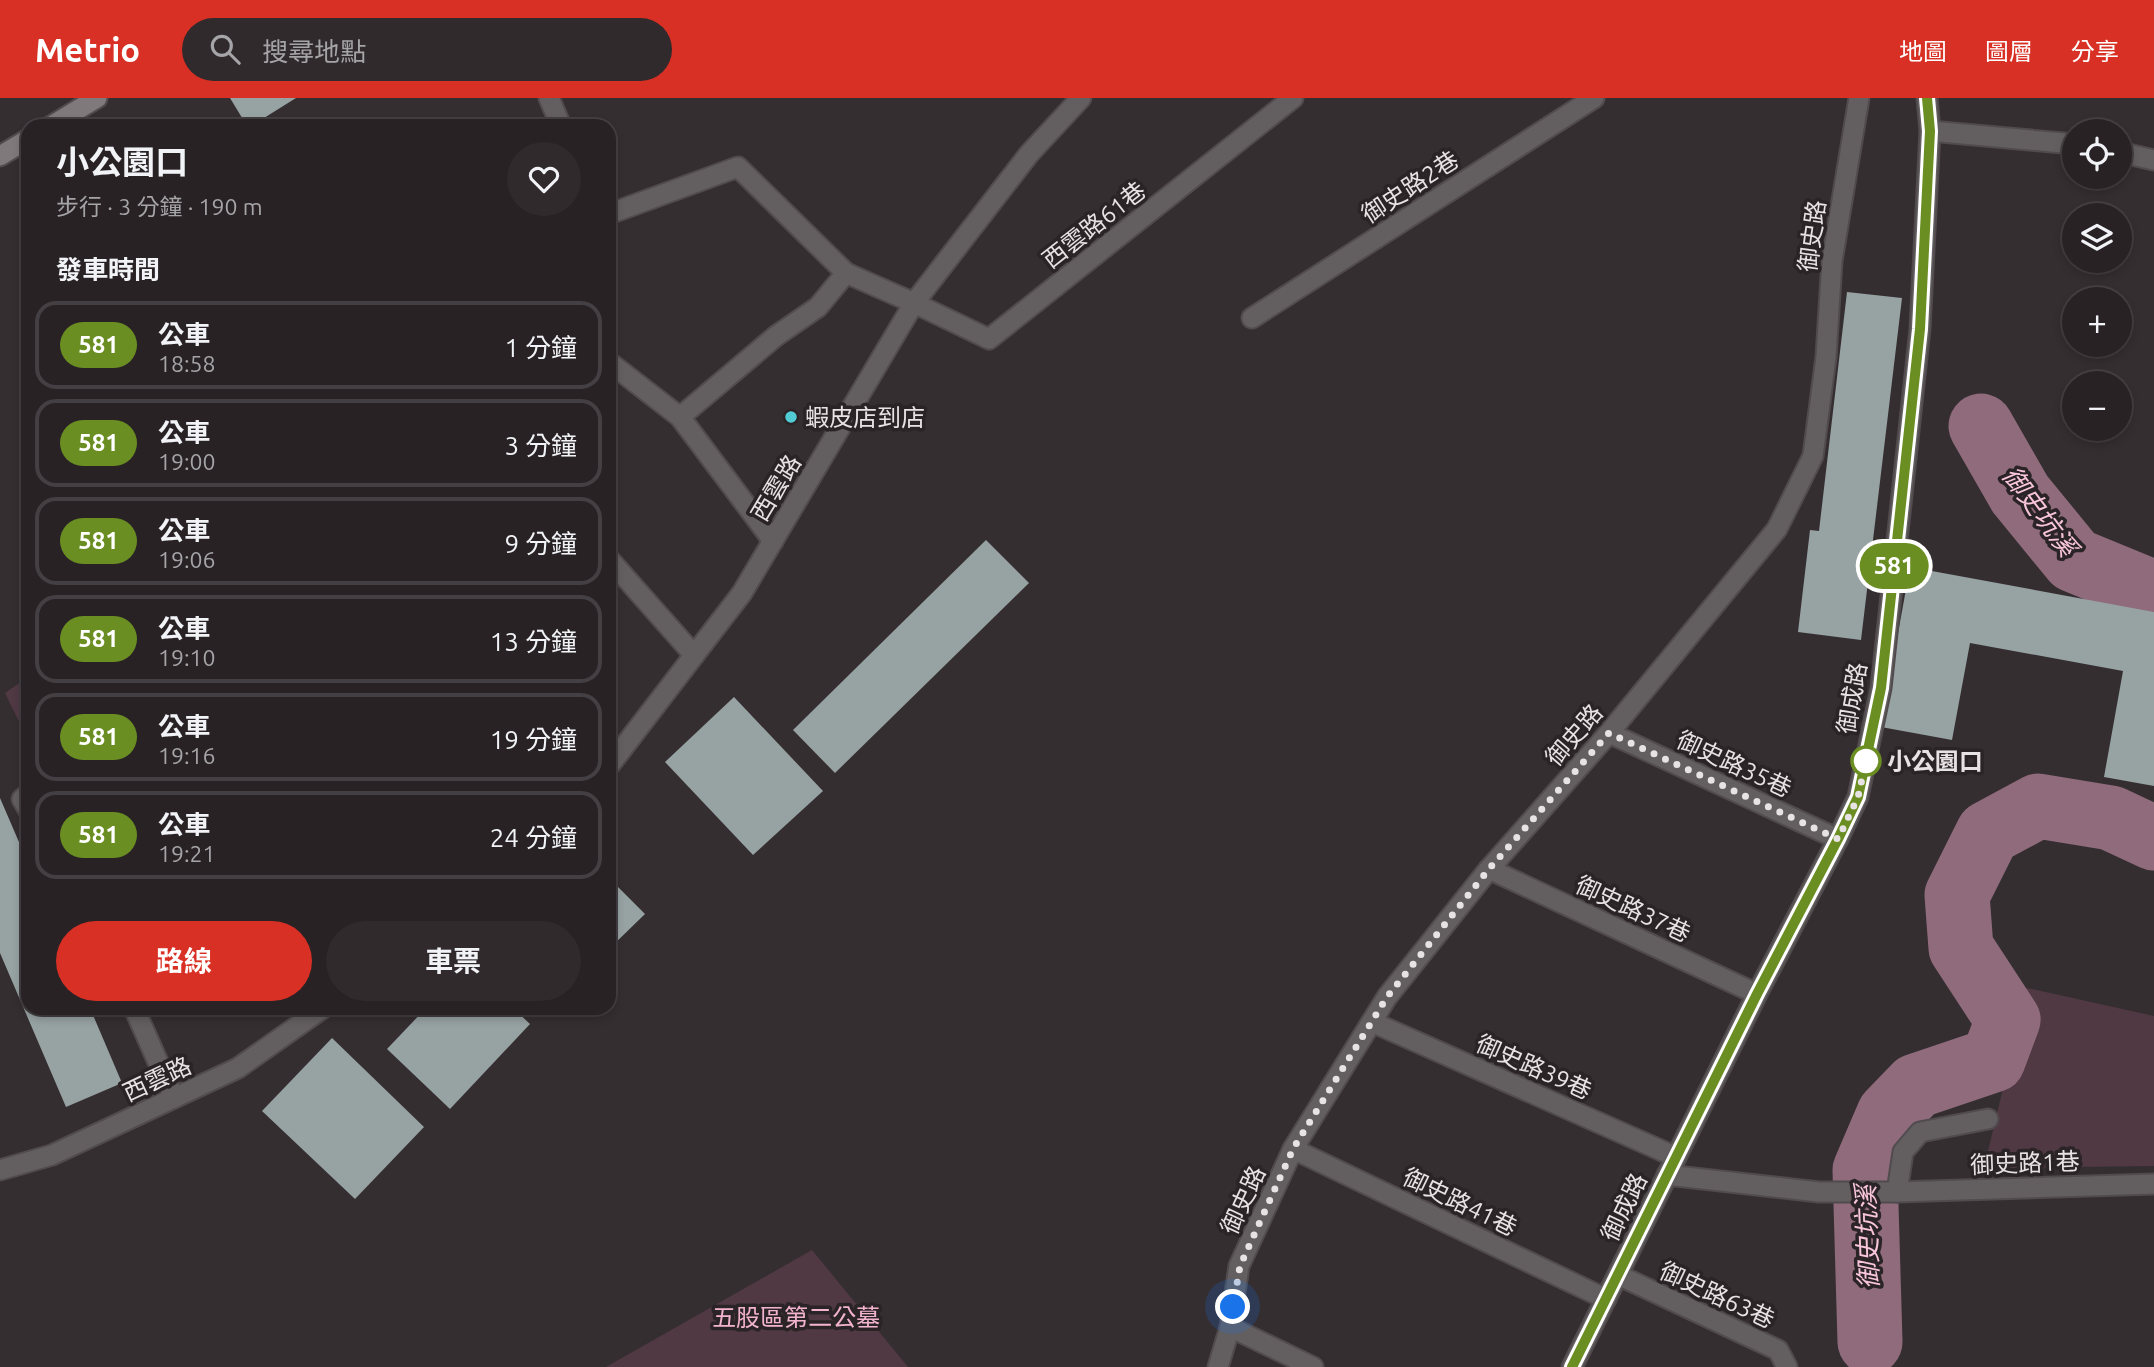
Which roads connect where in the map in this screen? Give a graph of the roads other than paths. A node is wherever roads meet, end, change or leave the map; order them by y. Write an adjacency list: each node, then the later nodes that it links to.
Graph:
1 (97, 98): 8 (main road)
2 (549, 98): 9 (street)
3 (1081, 98): 18 (street, 西雲路)
4 (1293, 98): 18 (street, 西雲路61巷)
5 (1594, 98): 19 (street, 御史路2巷)
6 (1859, 98): 25 (street, 御史路)
7 (1927, 98): 10 (street, 御成路)
8 (62, 119)
9 (558, 119)
10 (1930, 131): 12 (street); 27 (street, 御成路)
11 (21, 143): 14 (main road)
12 (2062, 144)
13 (2132, 155): 15 (street)
14 (0, 156)
15 (2154, 160)
16 (616, 211): 17 (street)
17 (846, 273): 18 (street); 21 (street)
18 (914, 303): 22 (street, 西雲路)
19 (1252, 318)
20 (616, 367): 21 (street)
21 (680, 417): 22 (street)
22 (773, 541): 24 (street, 西雲路)
23 (616, 567): 24 (street)
24 (694, 656): 26 (street, 西雲路)
25 (1609, 733): 27 (street, 御史路35巷); 28 (street, 御史路)
26 (616, 756)
27 (1838, 839): 29 (street, 御成路)
28 (1489, 869): 29 (street, 御史路37巷); 32 (street, 御史路)
29 (1757, 994): 36 (street, 御成路)
30 (137, 1015): 33 (street)
31 (313, 1015): 33 (street, 西雲路)
32 (1372, 1022): 35 (street, 御史路); 36 (street, 御史路39巷)
33 (174, 1098): 37 (street, 西雲路)
34 (1988, 1119): 40 (street)
35 (1293, 1149): 42 (street, 御史路41巷); 43 (street, 御史路)
36 (1676, 1157): 38 (street, 御成路)
37 (0, 1170)
38 (1667, 1175): 40 (street, 御史路1巷); 41 (street, 御成路)
39 (2154, 1184): 40 (street, 御史路1巷)
40 (1897, 1192)
41 (1618, 1275): 42 (street, 御成路); 47 (street, 御史路63巷)
42 (1606, 1299): 46 (street, 御成路)
43 (1230, 1327): 44 (street, 御史路); 45 (street)
44 (1218, 1367)
45 (1312, 1367)
46 (1572, 1367)
47 (1787, 1367)

